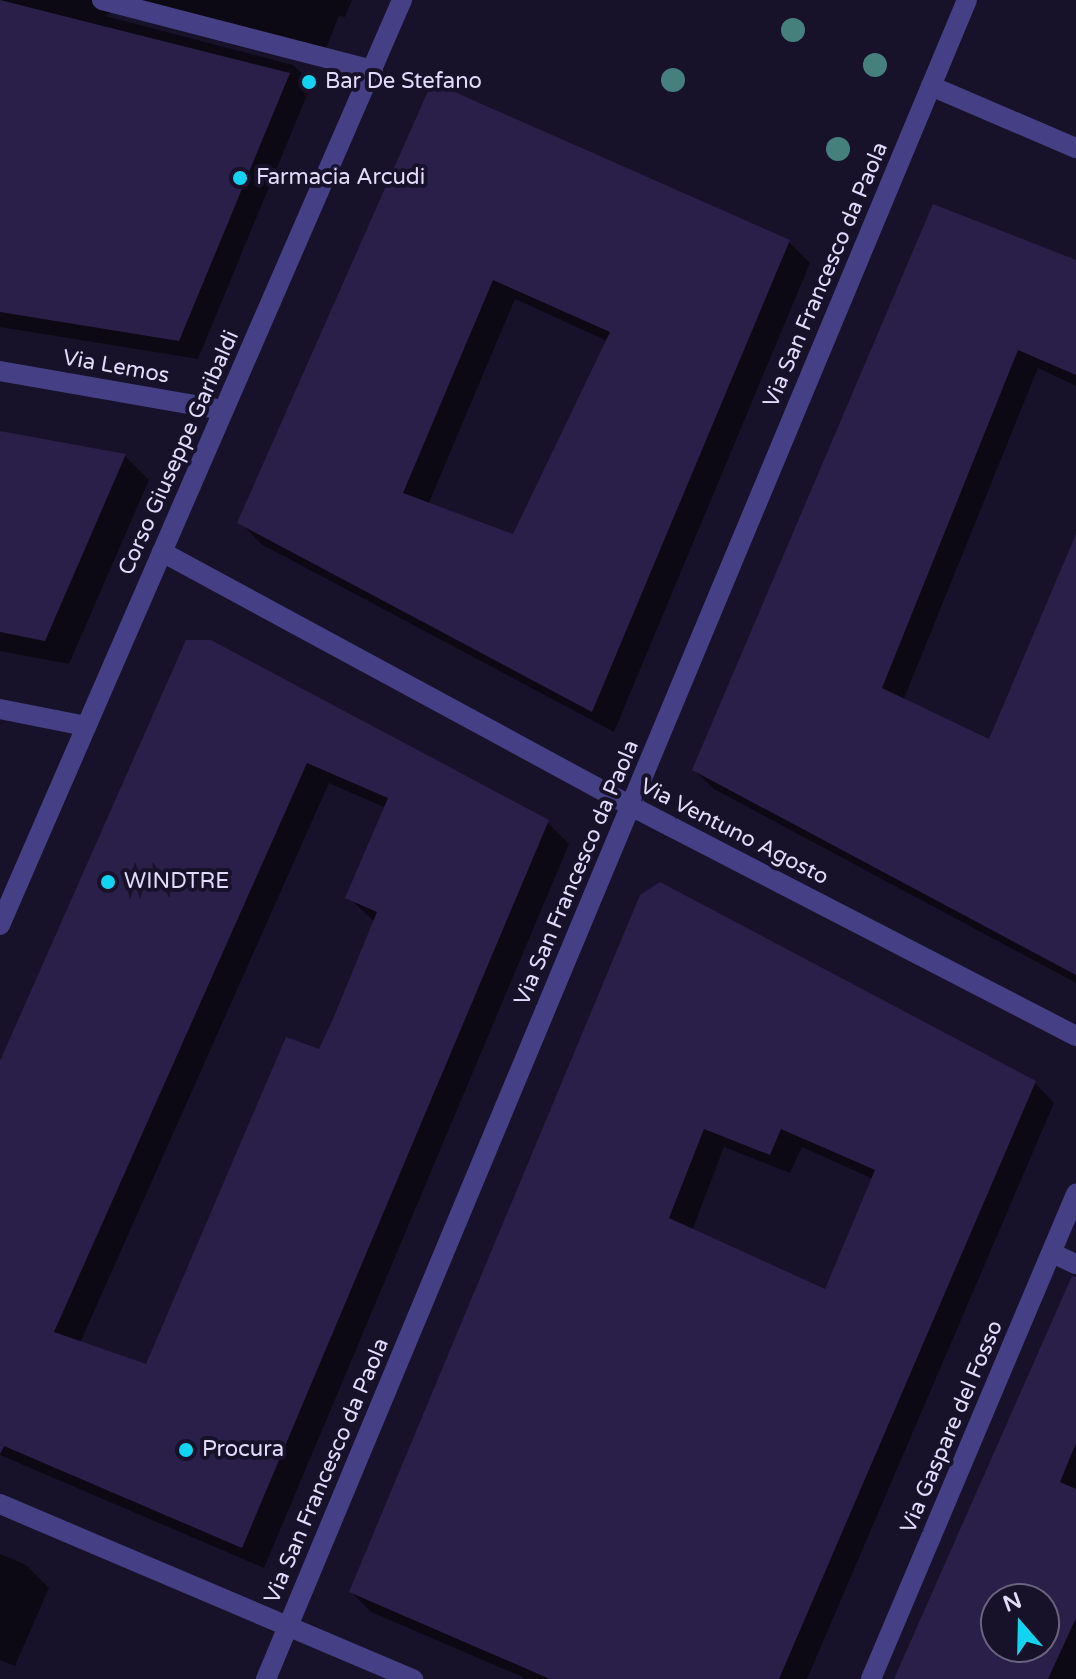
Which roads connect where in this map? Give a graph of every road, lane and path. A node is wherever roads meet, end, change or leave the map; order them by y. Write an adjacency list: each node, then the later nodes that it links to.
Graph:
1 (102, 0): 4 (street)
2 (402, 0): 4 (street, Corso Giuseppe Garibaldi)
3 (967, 0): 5 (street, Via San Francesco da Paola)
4 (373, 70): 8 (street, Corso Giuseppe Garibaldi)
5 (931, 86): 6 (street); 12 (street, Via San Francesco da Paola)
6 (1076, 148)
7 (0, 371): 8 (street, Via Lemos)
8 (224, 410): 9 (street, Corso Giuseppe Garibaldi)
9 (162, 552): 11 (street, Corso Giuseppe Garibaldi); 12 (street, Via Ventuno Agosto)
10 (0, 709): 11 (street)
11 (86, 726): 13 (street, Corso Giuseppe Garibaldi)
12 (631, 806): 14 (street, Via Ventuno Agosto); 19 (street, Via San Francesco da Paola)
13 (0, 925)
14 (1076, 1036)
15 (1076, 1194): 16 (street, Via Gaspare del Fosso)
16 (1052, 1253): 17 (street); 22 (street, Via Gaspare del Fosso)
17 (1076, 1264)
18 (0, 1504): 19 (street)
19 (288, 1627): 20 (street, Via San Francesco da Paola); 21 (street)
20 (266, 1679)
21 (413, 1679)
22 (871, 1679)

